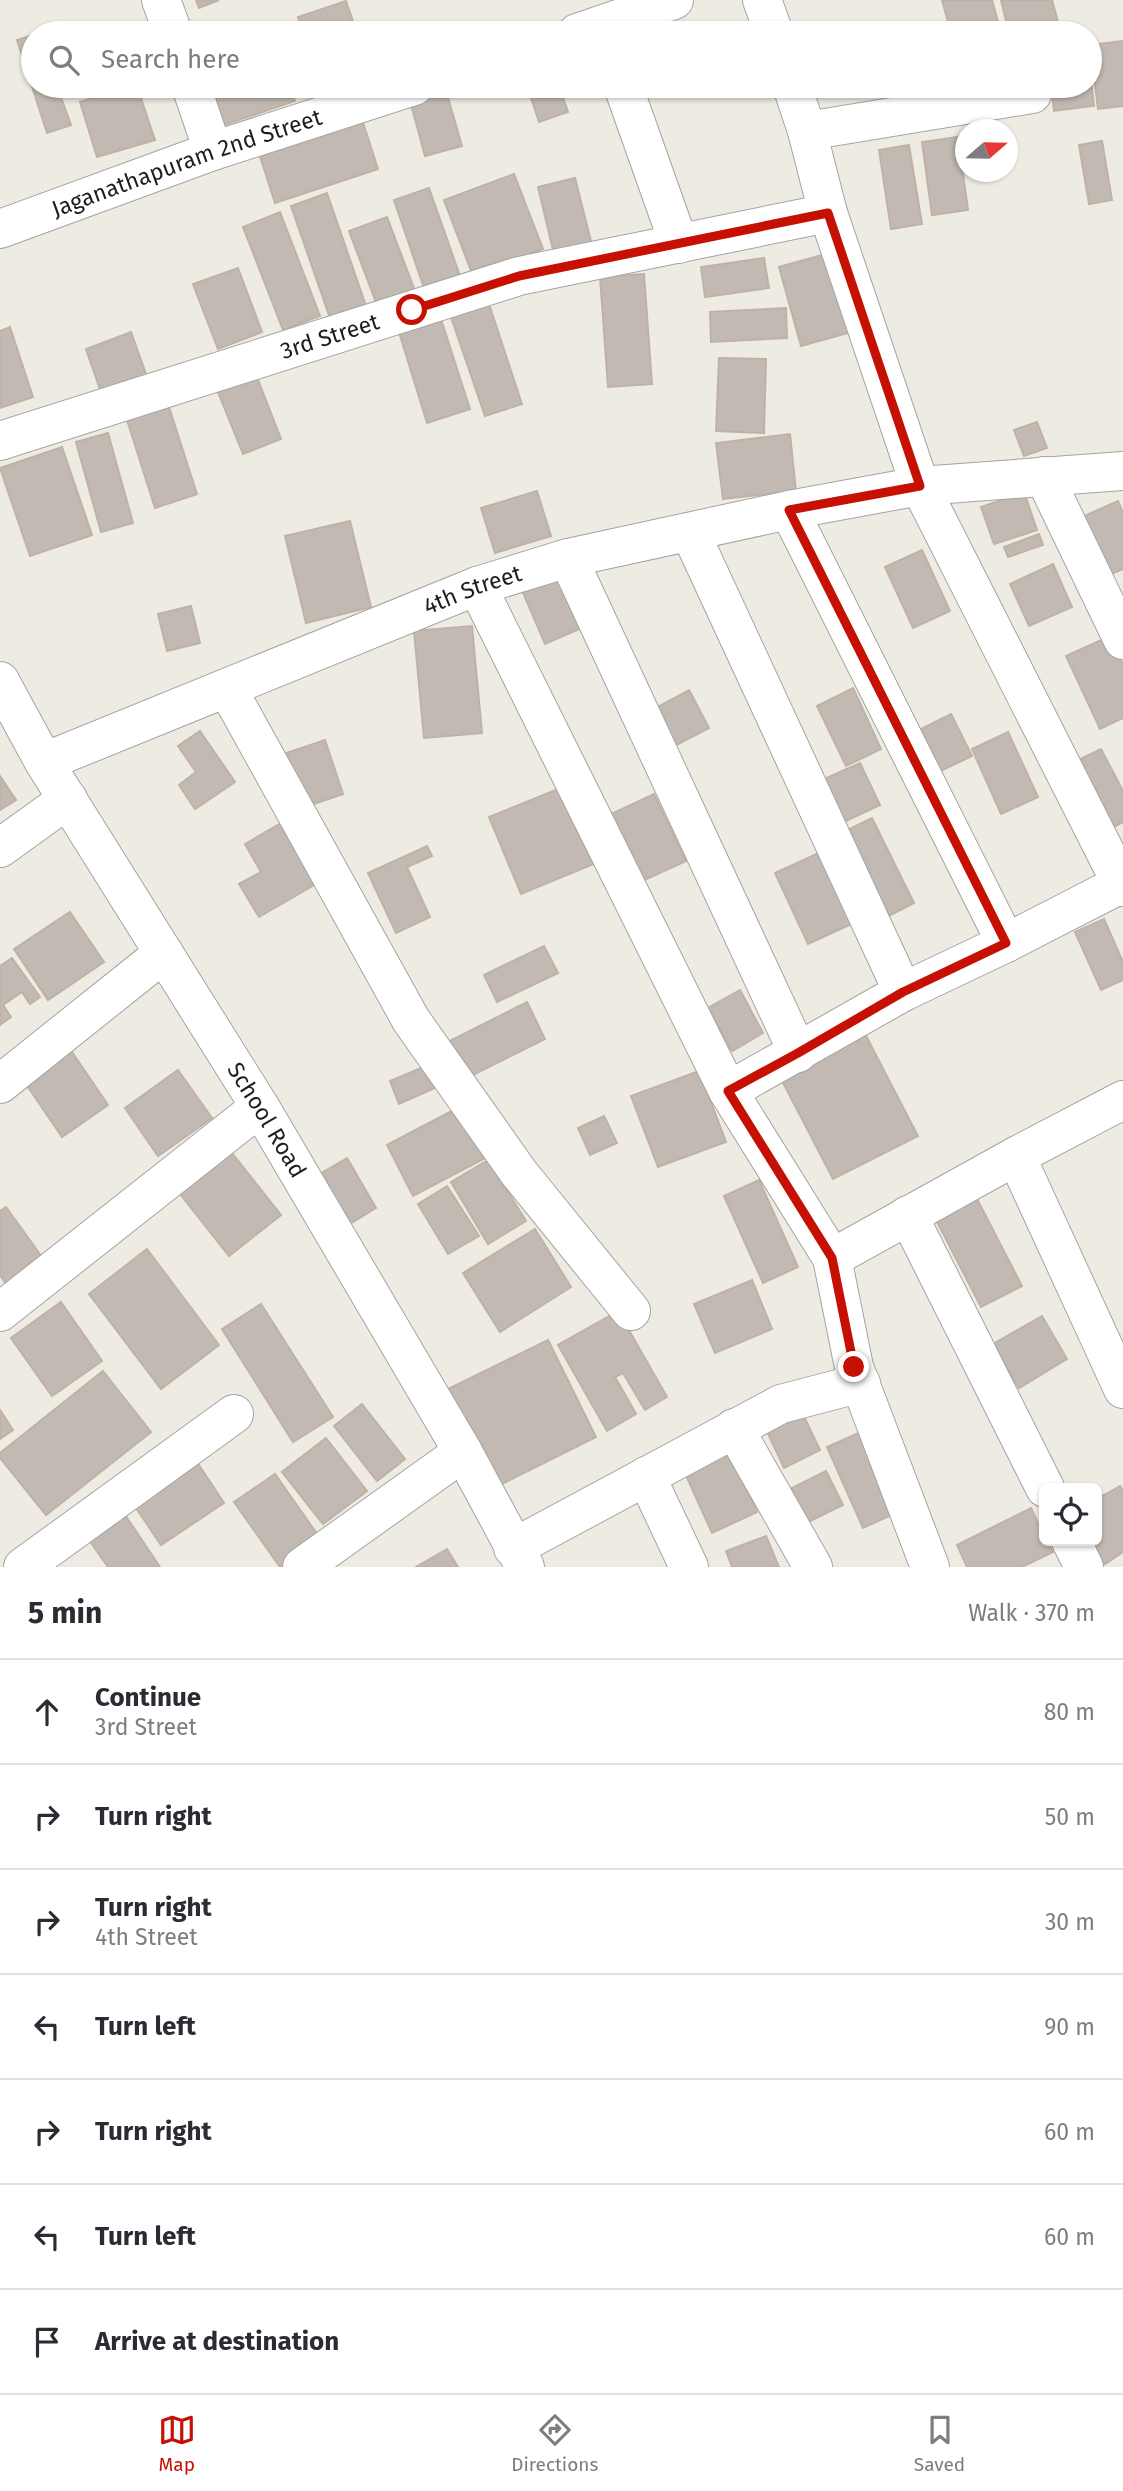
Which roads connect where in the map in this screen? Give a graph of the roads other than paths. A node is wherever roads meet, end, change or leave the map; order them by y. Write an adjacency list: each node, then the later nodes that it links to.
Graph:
1 (161, 0): 4 (street)
2 (674, 0): 5 (street)
3 (762, 0): 6 (street)
4 (169, 21)
5 (601, 21)
6 (770, 21)
7 (195, 98): 13 (street)
8 (377, 98): 13 (street, Jaganathapuram 2nd Street)
9 (627, 98): 16 (street)
10 (796, 98): 12 (street)
11 (1008, 98): 12 (street)
12 (807, 131): 14 (street)
13 (213, 151): 15 (street, Jaganathapuram 2nd Street)
14 (828, 213): 16 (street, 3rd Street); 20 (street)
15 (0, 229)
16 (679, 244): 17 (street, 3rd Street)
17 (0, 441)
18 (1123, 471): 19 (street, 4th Street)
19 (1044, 476): 20 (street, 4th Street); 25 (street)
20 (920, 486): 21 (street, 4th Street); 31 (street)
21 (789, 510): 22 (street, 4th Street); 32 (street)
22 (690, 532): 23 (street, 4th Street); 34 (street)
23 (568, 558): 24 (street, 4th Street); 35 (street)
24 (477, 586): 27 (street, 4th Street); 37 (street)
25 (1123, 640)
26 (0, 681): 28 (street, School Road)
27 (227, 688): 28 (street, 4th Street); 43 (street)
28 (44, 762): 29 (street, School Road)
29 (68, 799): 30 (street); 33 (street, School Road)
30 (0, 848)
31 (1122, 885): 32 (street)
32 (1006, 943): 34 (street)
33 (164, 953): 36 (street); 38 (street, School Road)
34 (903, 992): 35 (street)
35 (798, 1053): 37 (street)
36 (0, 1084)
37 (728, 1091): 42 (street)
38 (260, 1107): 44 (street); 49 (street, School Road)
39 (1118, 1114): 40 (street)
40 (1016, 1156): 41 (street); 46 (street)
41 (908, 1215): 42 (street); 51 (street)
42 (832, 1258): 45 (street)
43 (631, 1311)
44 (0, 1312)
45 (861, 1383): 48 (street); 59 (street)
46 (1123, 1389)
47 (233, 1414): 55 (street)
48 (734, 1428): 50 (street); 58 (street)
49 (463, 1452): 53 (street); 54 (street, School Road)
50 (646, 1476): 54 (street); 57 (street)
51 (1042, 1483)
52 (1074, 1546): 60 (street)
53 (345, 1555): 56 (street)
54 (519, 1558)
55 (23, 1567)
56 (302, 1567)
57 (689, 1567)
58 (813, 1567)
59 (930, 1567)
60 (1084, 1567)

